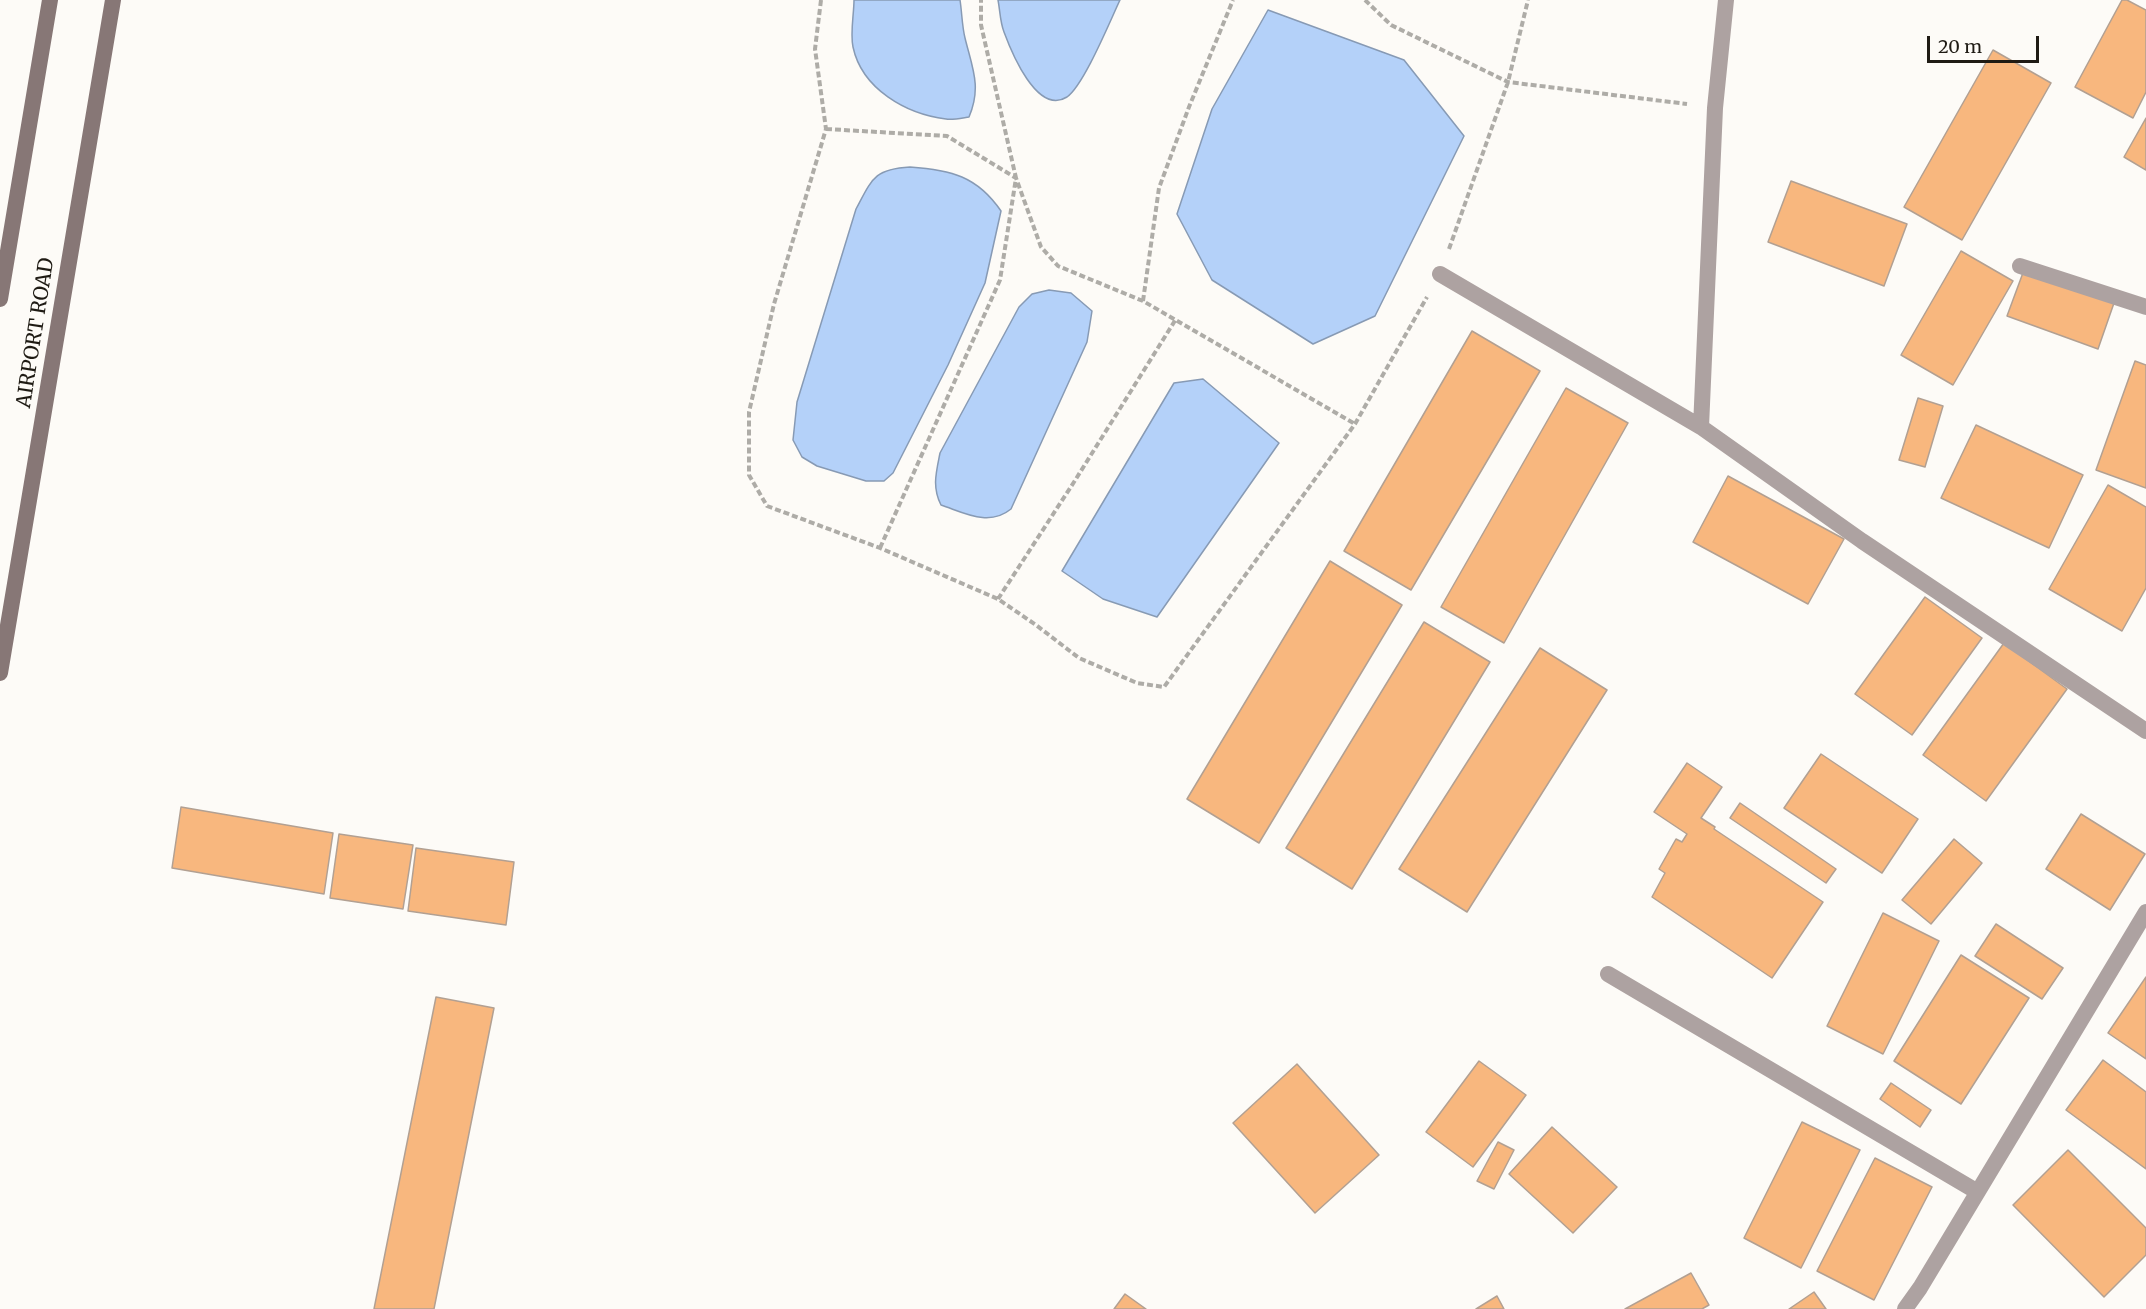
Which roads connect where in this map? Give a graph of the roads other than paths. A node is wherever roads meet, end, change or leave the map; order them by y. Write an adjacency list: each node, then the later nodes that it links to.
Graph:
1 (50, 0): 6 (main road, AIRPORT ROAD)
2 (113, 0): 9 (main road, AIRPORT ROAD)
3 (1726, 0): 8 (street)
4 (2020, 266): 7 (street)
5 (1440, 274): 8 (street)
6 (0, 299)
7 (2146, 307)
8 (1701, 427): 10 (street)
9 (0, 673)
10 (2146, 731)
11 (2146, 912): 13 (street)
12 (1608, 974): 13 (street)
13 (1976, 1191): 14 (street)
14 (1905, 1309)

